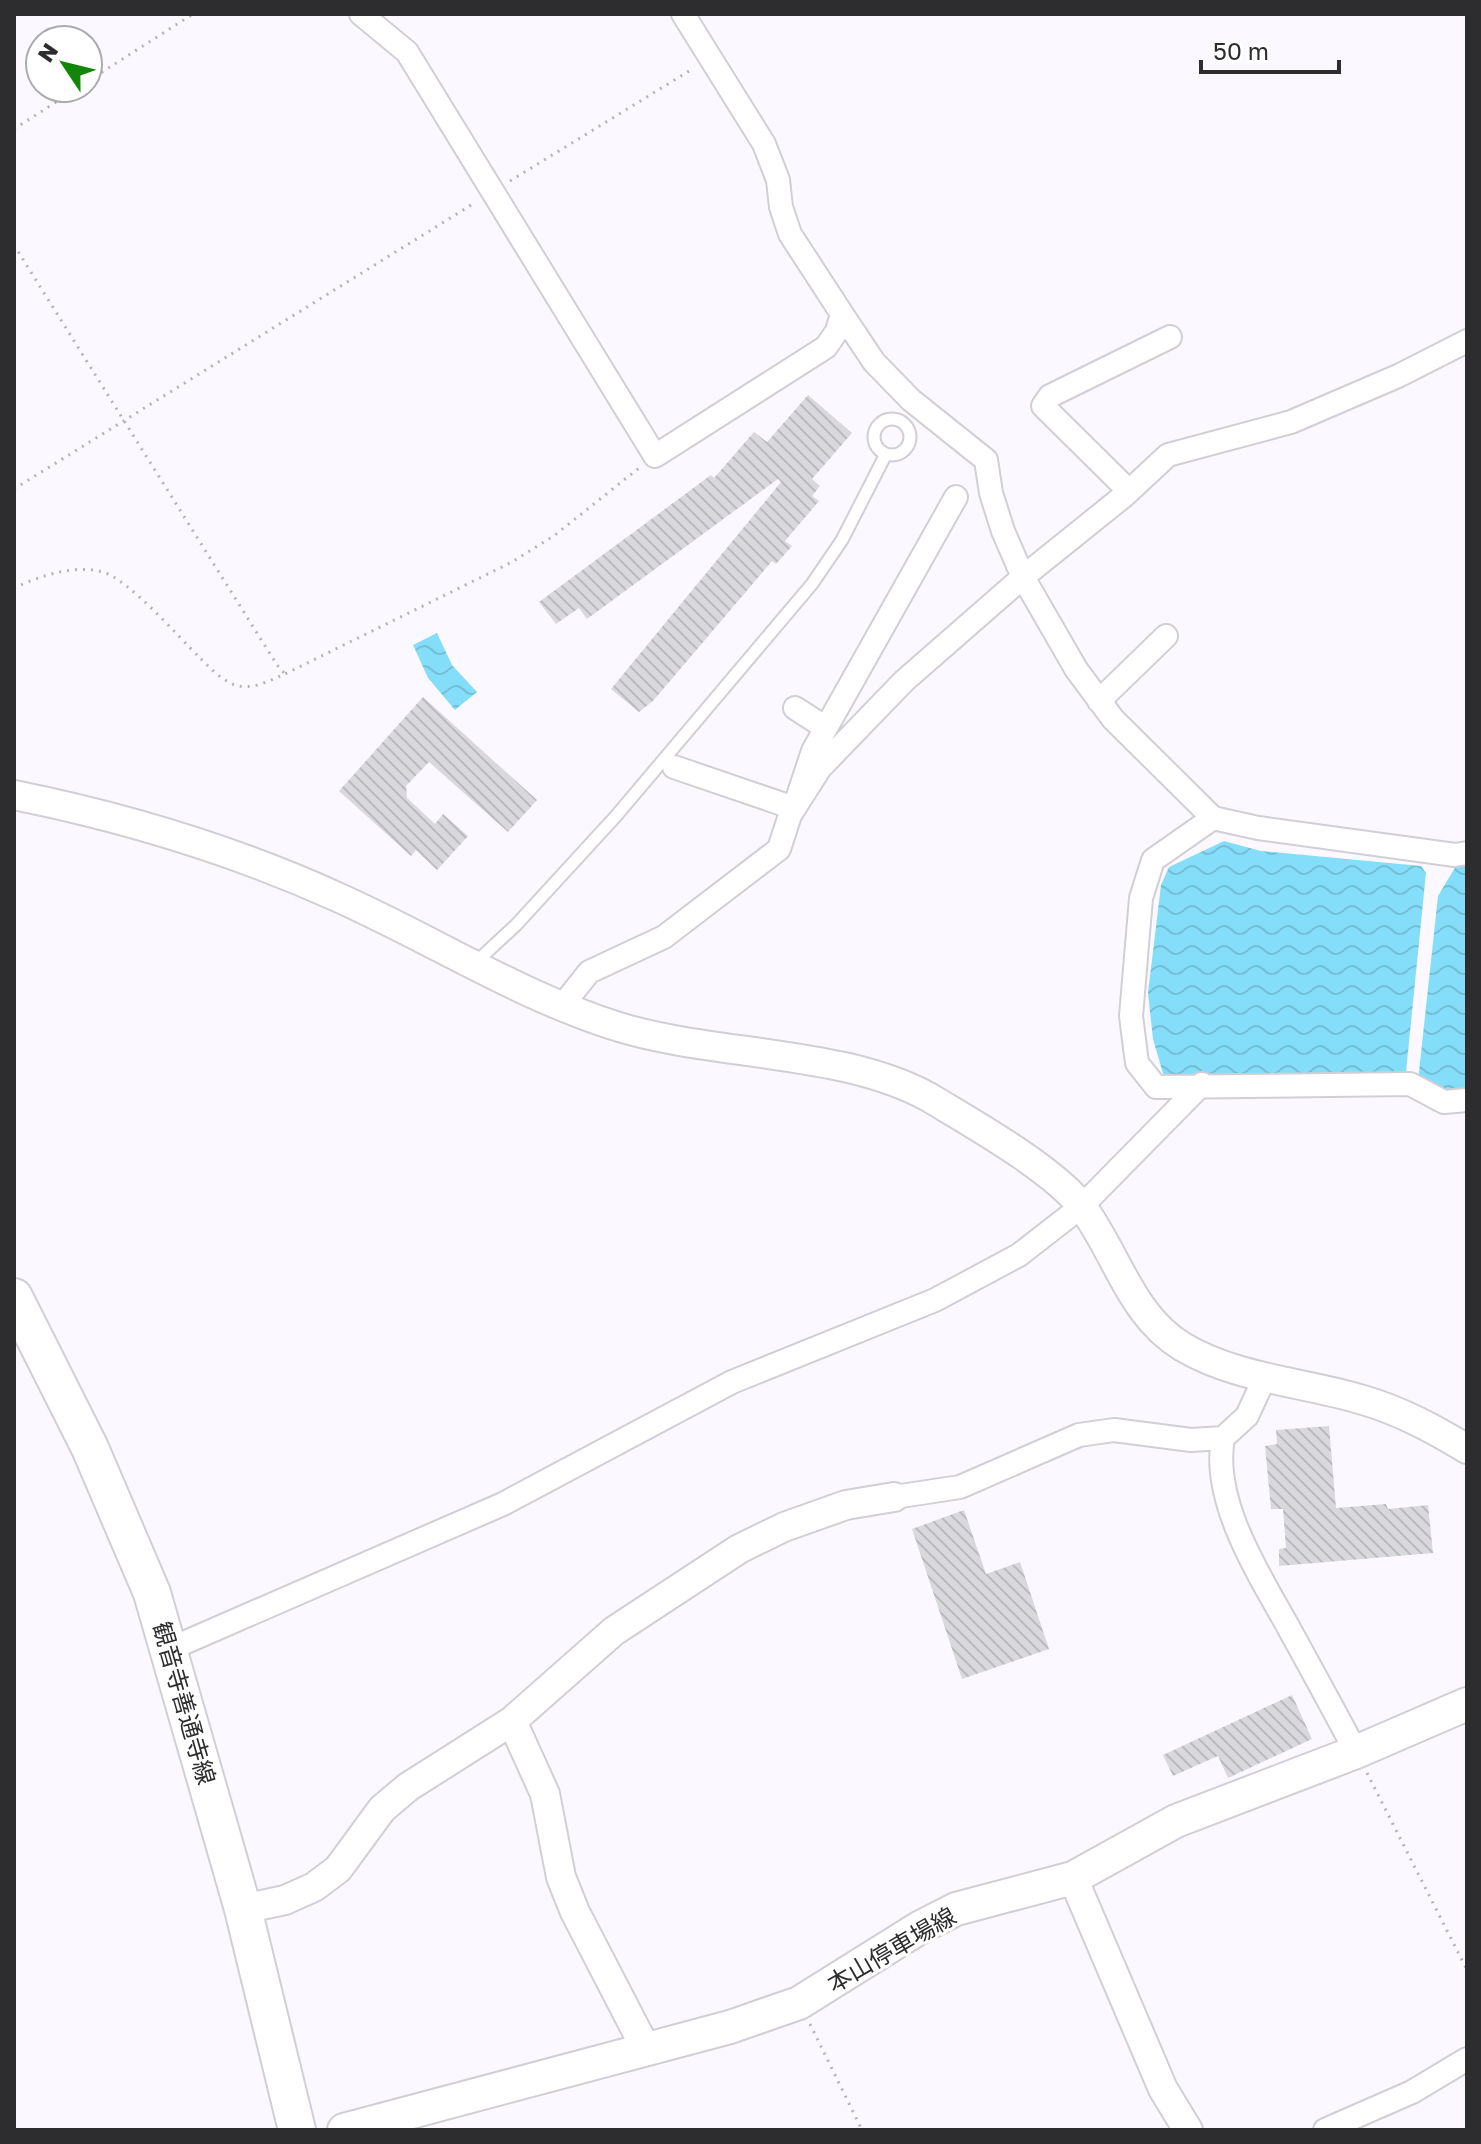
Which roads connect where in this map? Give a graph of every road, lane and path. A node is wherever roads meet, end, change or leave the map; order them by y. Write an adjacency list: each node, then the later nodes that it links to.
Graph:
1 (193, 14): 5 (path)
2 (361, 14): 8 (street)
3 (683, 14): 4 (street)
4 (711, 58): 8 (path); 10 (street)
5 (104, 71)
6 (53, 104): 7 (path)
7 (14, 129)
8 (493, 191): 13 (path); 15 (street)
9 (14, 245): 13 (path)
10 (842, 314): 15 (street); 19 (street)
11 (1170, 337): 17 (street)
12 (1467, 341): 17 (street)
13 (124, 420): 16 (path); 22 (path)
14 (886, 454): 31 (lane)
15 (655, 456): 22 (path)
16 (14, 489)
17 (1129, 491): 19 (street)
18 (956, 497): 25 (street)
19 (1023, 577): 23 (street); 28 (street)
20 (14, 588): 22 (path)
21 (1166, 636): 23 (street)
22 (285, 674)
23 (1099, 701): 29 (street)
24 (795, 708): 25 (street)
25 (826, 728): 28 (street)
26 (674, 767): 28 (street)
27 (14, 795): 31 (street)
28 (794, 808): 32 (street)
29 (1213, 818): 30 (street); 33 (street)
30 (1467, 853)
31 (474, 964): 32 (street)
32 (562, 1006): 35 (street)
33 (1202, 1084): 34 (street); 35 (street)
34 (1467, 1100)
35 (1082, 1206): 37 (street); 41 (street)
36 (14, 1297): 41 (main road, 観音寺善通寺線)
37 (1265, 1377): 38 (street); 39 (street)
38 (1223, 1438): 40 (street); 44 (street)
39 (1467, 1449)
40 (894, 1497): 43 (street)
41 (170, 1649): 46 (main road, 観音寺善通寺線)
42 (1467, 1704): 44 (main road, 本山停車場線)
43 (512, 1721): 46 (street); 49 (street)
44 (1356, 1752): 45 (main road, 本山停車場線); 47 (path)
45 (1073, 1878): 48 (main road, 本山停車場線); 54 (street)
46 (243, 1909): 51 (main road, 観音寺善通寺線)
47 (1467, 1970)
48 (799, 2003): 49 (main road, 本山停車場線); 53 (path)
49 (646, 2049): 52 (main road, 本山停車場線)
50 (1467, 2059): 55 (street)
51 (297, 2130)
52 (344, 2130)
53 (862, 2130)
54 (1188, 2130)
55 (1325, 2130)

